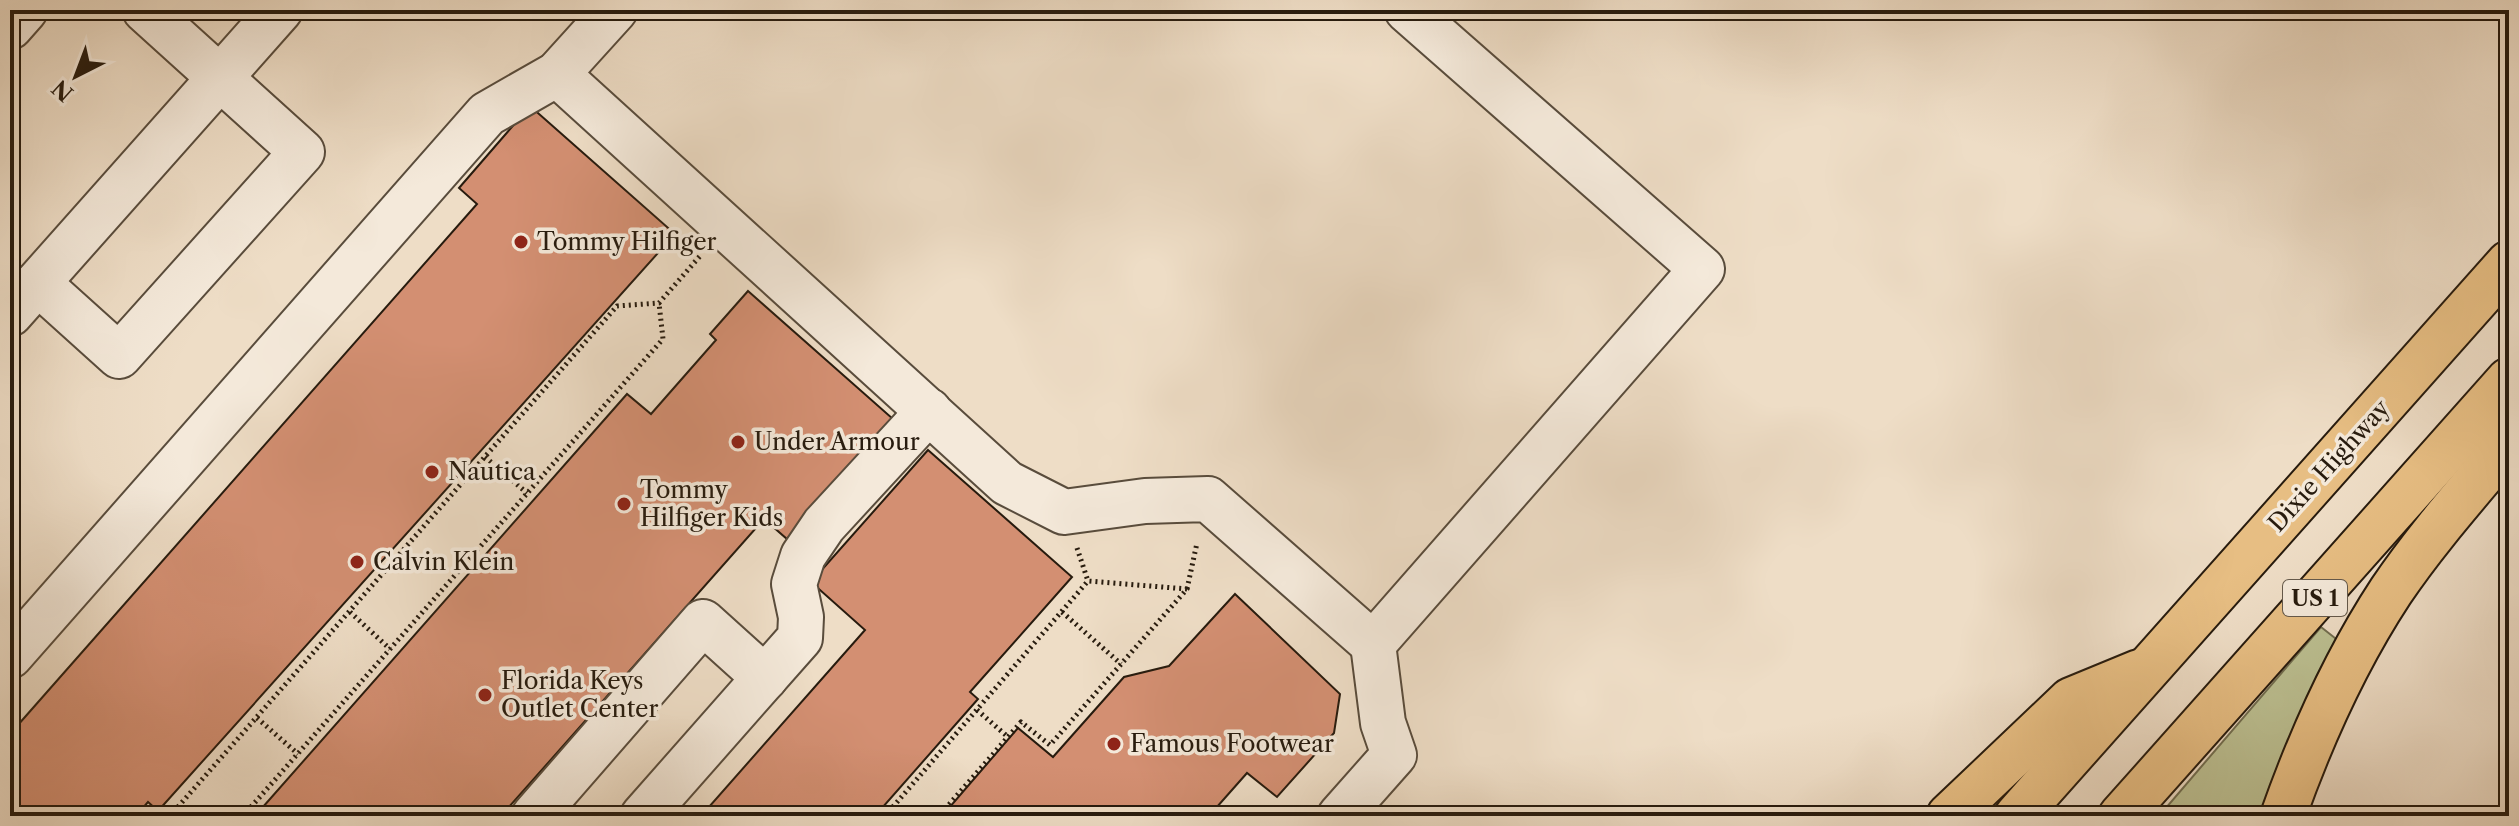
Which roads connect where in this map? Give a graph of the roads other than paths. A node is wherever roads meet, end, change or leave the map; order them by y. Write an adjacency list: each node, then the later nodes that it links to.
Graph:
1 (25, 10): 6 (lane)
2 (145, 10): 8 (lane)
3 (280, 10): 8 (lane)
4 (615, 10): 7 (lane)
5 (1407, 10): 14 (lane)
6 (10, 27)
7 (557, 74): 12 (lane); 15 (lane)
8 (220, 78): 10 (lane); 10 (lane)
9 (2509, 263): 16 (highway, Dixie Highway)
10 (24, 298)
11 (2509, 380): 23 (highway, US 1)
12 (929, 411): 14 (lane); 17 (lane)
13 (2509, 443): 24 (highway)
14 (1373, 644): 20 (lane)
15 (10, 656)
16 (2149, 668): 21 (highway); 22 (highway, Dixie Highway)
17 (765, 678): 18 (lane); 19 (lane)
18 (534, 816)
19 (643, 816)
20 (1340, 816)
21 (1949, 816)
22 (2017, 816)
23 (2121, 816)
24 (2283, 816)

